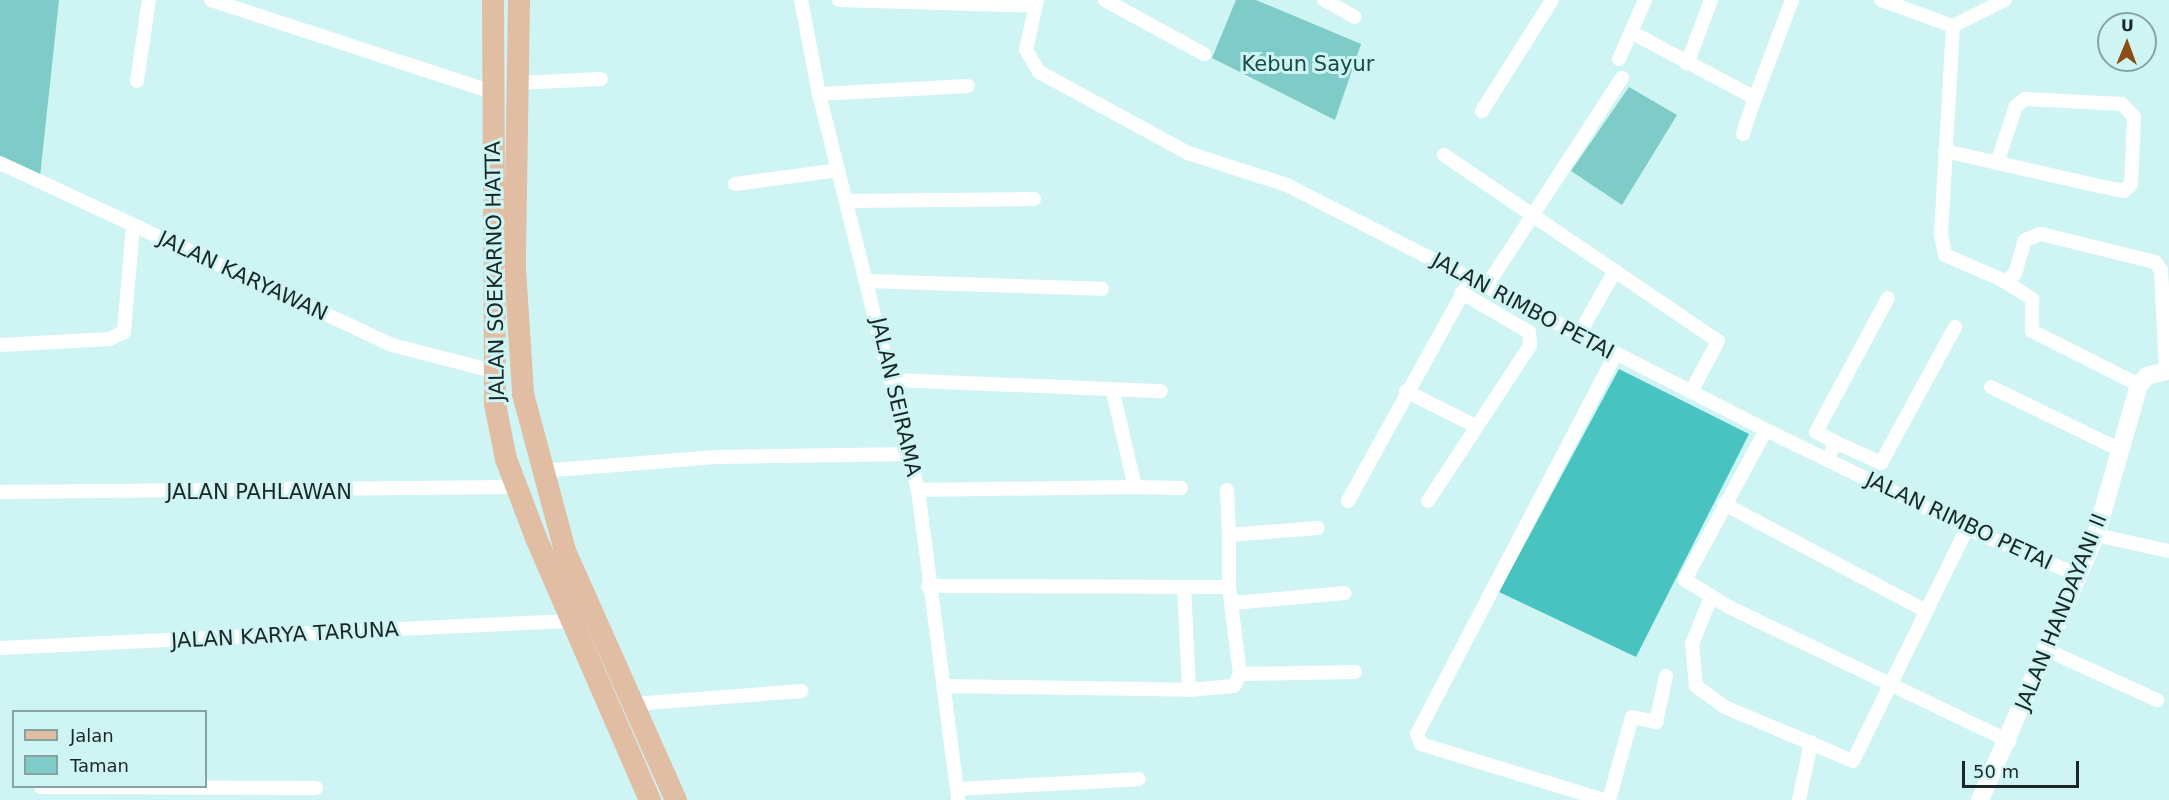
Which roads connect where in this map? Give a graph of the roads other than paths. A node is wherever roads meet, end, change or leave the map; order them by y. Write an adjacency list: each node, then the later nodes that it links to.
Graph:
1 (149, 0): 25 (street)
2 (211, 0): 16 (street)
3 (493, 0): 28 (main road, JALAN SOEKARNO HATTA)
4 (519, 0): 26 (main road, JALAN SOEKARNO HATTA)
5 (801, 0): 29 (street, JALAN SEIRAMA)
6 (839, 0): 15 (street)
7 (1105, 0): 20 (street)
8 (1324, 0): 17 (street)
9 (1552, 0): 31 (street)
10 (1645, 0): 19 (street)
11 (1711, 0): 22 (street)
12 (1792, 0): 30 (street)
13 (1881, 0): 18 (street)
14 (2005, 0): 18 (street)
15 (1036, 3): 44 (street, JALAN RIMBO PETAI)
16 (243, 5): 28 (street)
17 (1355, 17)
18 (1953, 26): 33 (street)
19 (1631, 32): 21 (street); 22 (street)
20 (1204, 54)
21 (1619, 59)
22 (1687, 64): 30 (street)
23 (1622, 78): 41 (street)
24 (601, 79): 26 (street)
25 (137, 81)
26 (517, 83): 70 (main road, JALAN SOEKARNO HATTA)
27 (968, 86): 29 (street)
28 (493, 92): 56 (main road, JALAN SOEKARNO HATTA)
29 (819, 94): 37 (street, JALAN SEIRAMA)
30 (1755, 98): 32 (street)
31 (1482, 111)
32 (1743, 134)
33 (1946, 151): 36 (street); 45 (street)
34 (1444, 155): 41 (street)
35 (0, 163): 42 (street, JALAN KARYAWAN)
36 (1998, 163): 36 (street)
37 (838, 170): 38 (street); 40 (street, JALAN SEIRAMA)
38 (735, 184)
39 (1034, 199): 40 (street)
40 (846, 201): 46 (street, JALAN SEIRAMA)
41 (1534, 214): 43 (street); 47 (street)
42 (133, 225): 53 (street); 56 (street, JALAN KARYAWAN)
43 (1615, 271): 52 (street); 63 (street)
44 (1471, 277): 47 (street, JALAN RIMBO PETAI); 49 (street)
45 (2002, 280): 55 (street); 58 (street)
46 (867, 281): 48 (street); 57 (street, JALAN SEIRAMA)
47 (1488, 285): 52 (street, JALAN RIMBO PETAI)
48 (1102, 289)
49 (1462, 293): 62 (street); 64 (street)
50 (1888, 298): 66 (street)
51 (1955, 327): 66 (street)
52 (1579, 334): 54 (street, JALAN RIMBO PETAI)
53 (0, 345)
54 (1616, 354): 63 (street, JALAN RIMBO PETAI); 117 (street)
55 (2167, 370): 58 (street)
56 (494, 371): 72 (main road, JALAN SOEKARNO HATTA)
57 (894, 380): 61 (street); 68 (street, JALAN SEIRAMA)
58 (2139, 384): 67 (street, JALAN HANDAYANI II)
59 (1991, 387): 67 (street)
60 (1161, 391): 61 (street)
61 (1113, 392): 71 (street)
62 (1406, 392): 64 (street); 77 (street)
63 (1691, 392): 65 (street, JALAN RIMBO PETAI)
64 (1475, 426): 78 (street)
65 (1766, 430): 69 (street, JALAN RIMBO PETAI); 79 (street)
66 (1835, 442): 69 (street)
67 (2118, 449): 83 (street, JALAN HANDAYANI II)
68 (910, 454): 70 (street); 74 (street, JALAN SEIRAMA)
69 (1827, 460): 81 (street, JALAN RIMBO PETAI)
70 (542, 471): 104 (main road, JALAN SOEKARNO HATTA)
71 (1135, 487): 73 (street); 74 (street)
72 (518, 488): 76 (street, JALAN PAHLAWAN); 93 (main road, JALAN SOEKARNO HATTA)
73 (1181, 488)
74 (918, 490): 86 (street, JALAN SEIRAMA)
75 (1227, 490): 82 (street)
76 (0, 492)
77 (1348, 501)
78 (1428, 501)
79 (1724, 504): 90 (street); 92 (street)
80 (1318, 528): 82 (street)
81 (1967, 528): 85 (street, JALAN RIMBO PETAI); 92 (street)
82 (1229, 535): 88 (street)
83 (2096, 536): 84 (street); 85 (street, JALAN HANDAYANI II)
84 (2169, 551)
85 (2078, 575): 95 (street, JALAN HANDAYANI II)
86 (928, 586): 87 (street); 100 (street, JALAN SEIRAMA)
87 (1184, 587): 88 (street); 101 (street)
88 (1228, 587): 91 (street)
89 (1345, 593): 91 (street)
90 (1711, 597): 99 (street); 108 (street)
91 (1233, 603): 97 (street)
92 (1926, 611): 99 (street)
93 (569, 621): 94 (street, JALAN KARYA TARUNA); 106 (main road, JALAN SOEKARNO HATTA)
94 (0, 648)
95 (2049, 651): 103 (street); 107 (street, JALAN HANDAYANI II)
96 (1355, 672): 97 (street)
97 (1240, 674): 101 (street)
98 (1666, 676): 118 (street)
99 (1891, 685): 107 (street); 108 (street)
100 (945, 686): 101 (street); 114 (street, JALAN SEIRAMA)
101 (1189, 690)
102 (802, 691): 104 (street)
103 (2157, 700)
104 (633, 704): 105 (main road, JALAN SOEKARNO HATTA)
105 (644, 727): 106 (main road); 116 (main road, JALAN SOEKARNO HATTA)
106 (619, 737): 115 (main road, JALAN SOEKARNO HATTA)
107 (2008, 741): 120 (street, JALAN HANDAYANI II)
108 (1811, 742): 119 (street)
109 (1139, 779): 114 (street)
110 (47, 788): 112 (street)
111 (316, 788): 113 (street)
112 (84, 794): 113 (street)
113 (276, 794)
114 (958, 795)
115 (650, 800)
116 (676, 800)
117 (1604, 800)
118 (1609, 800)
119 (1799, 800)
120 (1980, 800)

